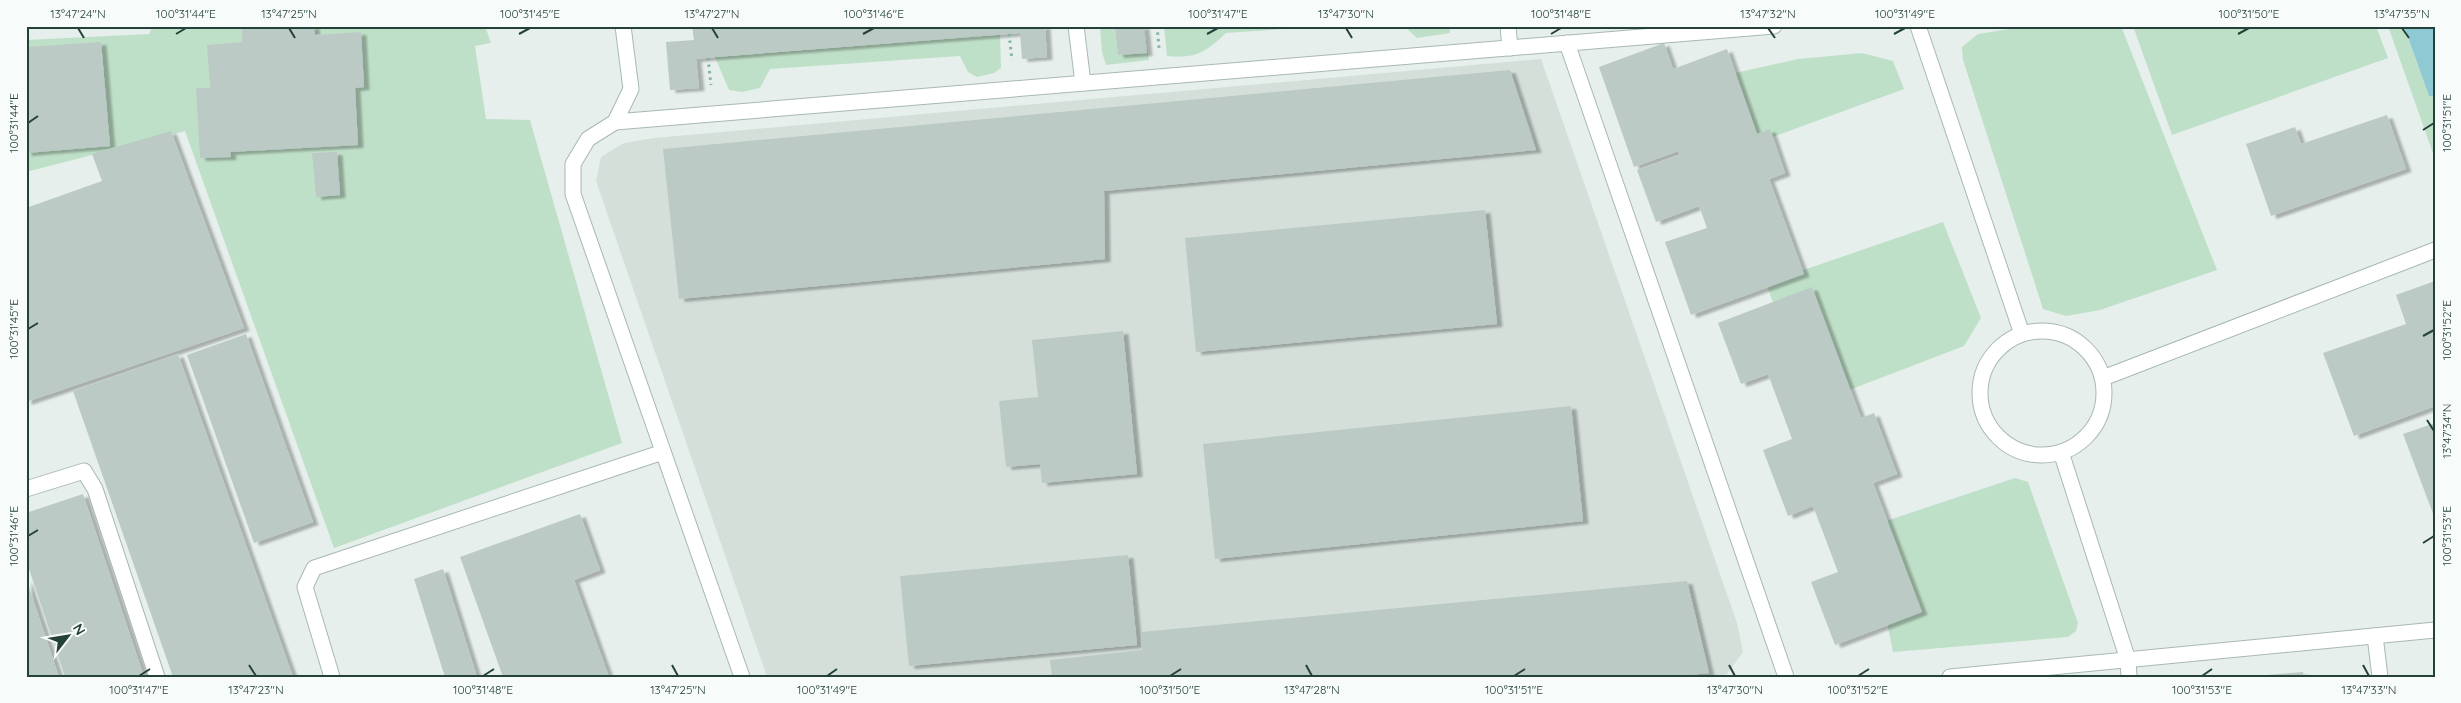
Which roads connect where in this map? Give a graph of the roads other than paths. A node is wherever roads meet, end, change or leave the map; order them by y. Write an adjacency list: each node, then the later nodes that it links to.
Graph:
1 (623, 26): 10 (lane)
2 (1076, 26): 9 (lane)
3 (1508, 26): 8 (lane)
4 (1774, 26): 6 (lane)
5 (1918, 26): 12 (lane)
6 (1645, 31): 7 (lane)
7 (1567, 42): 8 (lane); 23 (lane)
8 (1510, 48): 9 (lane)
9 (1083, 83): 10 (lane)
10 (614, 122): 14 (lane)
11 (2434, 250): 13 (lane)
12 (2022, 334): 13 (lane); 15 (lane)
13 (2102, 378): 15 (lane)
14 (664, 452): 21 (lane); 22 (lane)
15 (2061, 452): 19 (lane)
16 (26, 488): 20 (lane)
17 (2435, 630): 18 (lane)
18 (2375, 636): 19 (lane); 26 (lane)
19 (2128, 660): 24 (lane); 25 (lane)
20 (157, 677)
21 (332, 677)
22 (742, 677)
23 (1786, 677)
24 (1950, 677)
25 (2130, 677)
26 (2380, 677)

